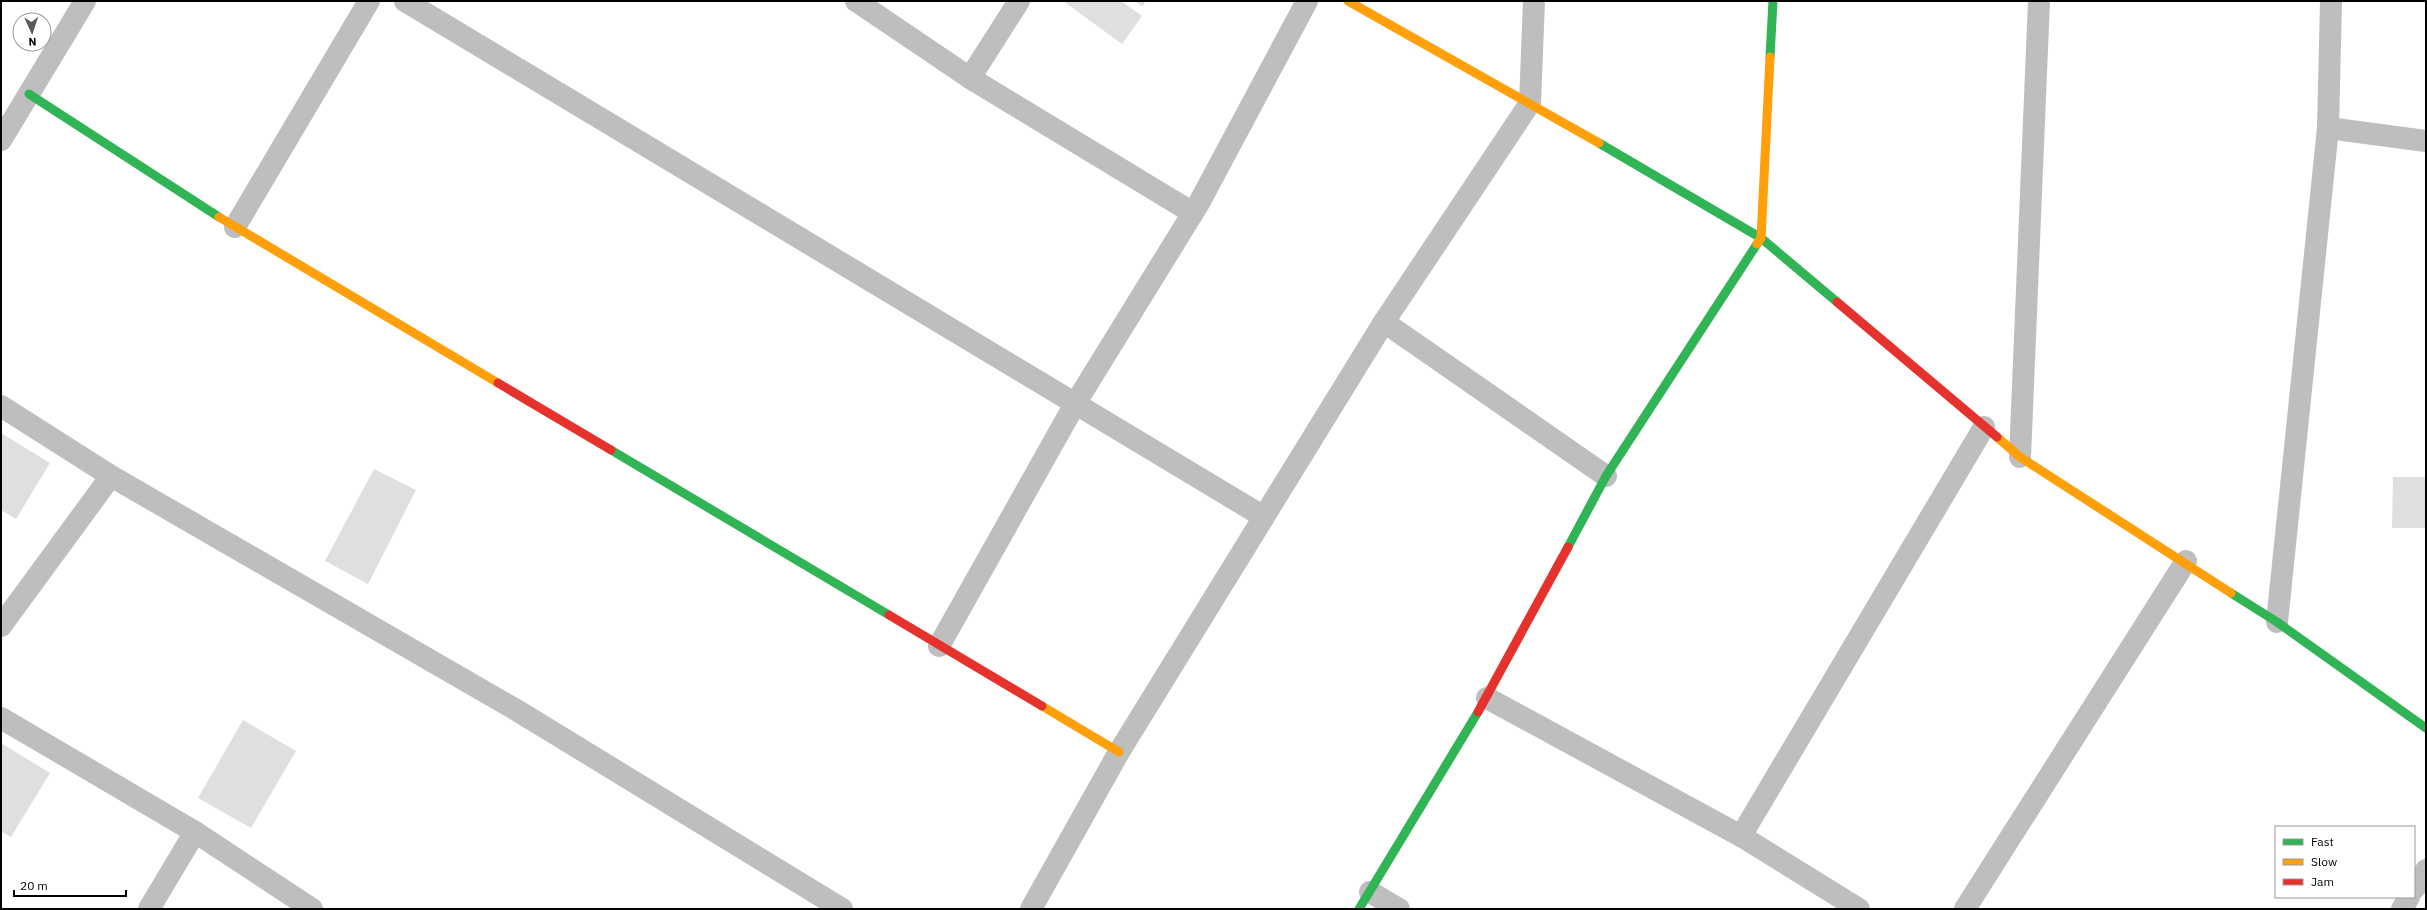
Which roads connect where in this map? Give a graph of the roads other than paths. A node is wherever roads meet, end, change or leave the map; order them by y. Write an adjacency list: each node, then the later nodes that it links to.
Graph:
1 (85, 1): 13 (street)
2 (369, 1): 19 (street)
3 (405, 1): 22 (street)
4 (856, 1): 12 (street)
5 (1019, 1): 12 (street)
6 (1307, 1): 18 (street)
7 (1348, 1): 14 (street)
8 (1534, 1): 14 (street)
9 (1773, 1): 20 (street)
10 (2039, 1): 25 (street)
11 (2331, 1): 15 (street)
12 (970, 78): 18 (street)
13 (29, 94): 16 (street); 19 (street)
14 (1530, 103): 20 (street); 21 (street)
15 (2328, 128): 17 (street); 30 (street)
16 (1, 140)
17 (2426, 140)
18 (1193, 213): 22 (street)
19 (235, 227): 32 (street)
20 (1761, 238): 24 (street); 27 (street)
21 (1384, 322): 27 (street); 28 (street)
22 (1075, 404): 28 (street); 32 (street)
23 (1, 406): 26 (street)
24 (1984, 427): 25 (street); 38 (street)
25 (2020, 457): 29 (street)
26 (111, 476): 31 (street); 45 (street)
27 (1606, 476): 33 (street)
28 (1264, 517): 36 (street)
29 (2186, 561): 30 (street); 49 (street)
30 (2277, 622): 35 (street)
31 (1, 626)
32 (939, 646): 36 (street)
33 (1487, 698): 38 (street); 42 (street)
34 (1, 718): 37 (street)
35 (2426, 728)
36 (1119, 752): 46 (street)
37 (195, 832): 43 (street); 44 (street)
38 (1741, 836): 48 (street)
39 (2426, 870): 40 (street)
40 (2415, 888)
41 (2408, 898): 50 (street)
42 (1364, 900): 47 (street)
43 (149, 909)
44 (312, 909)
45 (842, 909)
46 (1031, 909)
47 (1399, 909)
48 (1859, 909)
49 (1965, 909)
50 (2402, 909)

